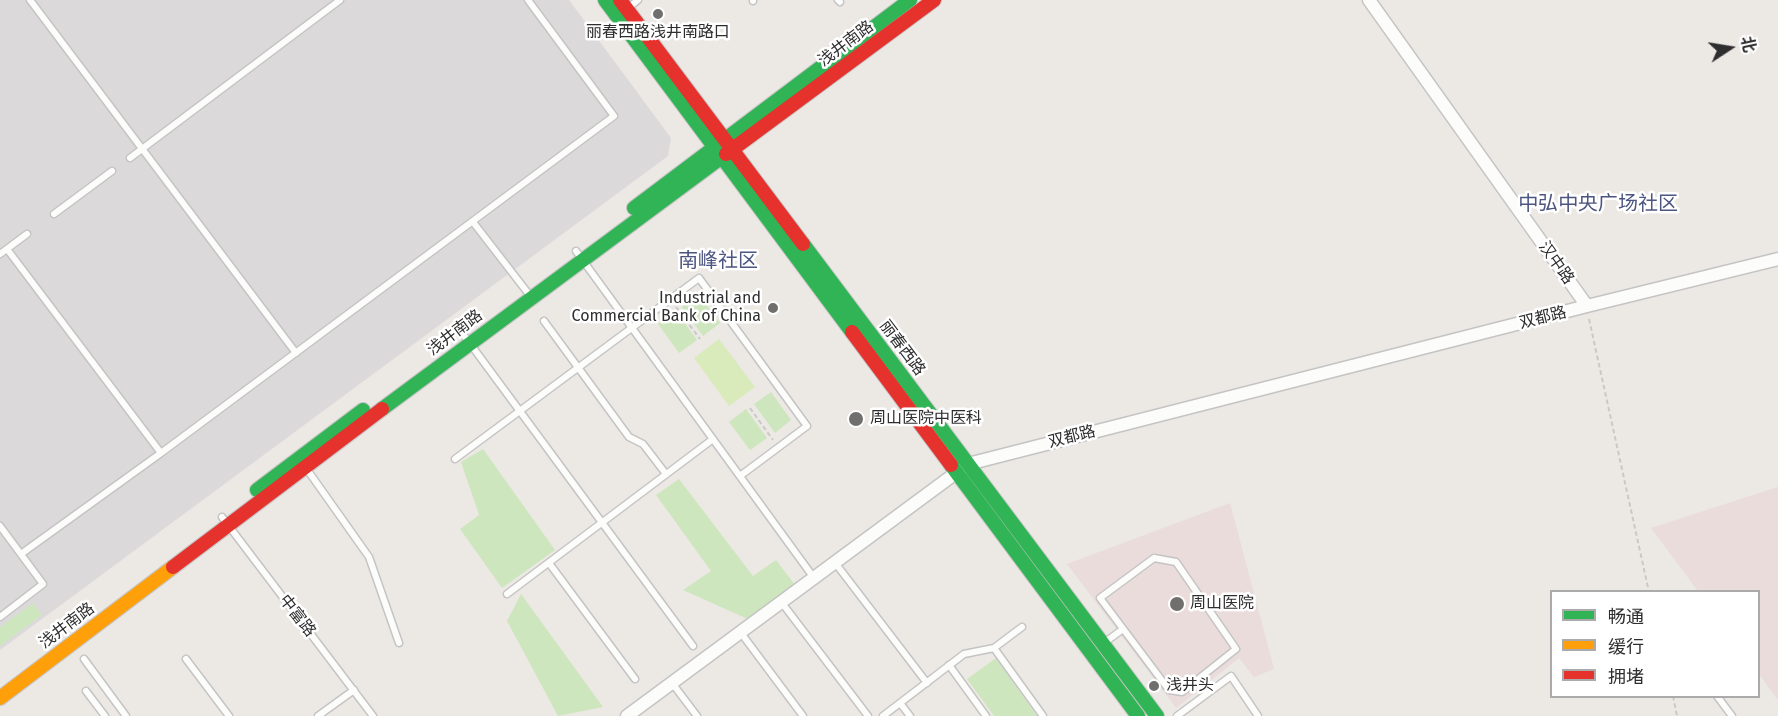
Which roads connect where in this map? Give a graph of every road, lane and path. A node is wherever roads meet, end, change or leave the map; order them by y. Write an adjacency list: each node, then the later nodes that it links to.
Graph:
1 (30, 0): 9 (lane)
2 (340, 0): 9 (lane)
3 (528, 0): 14 (lane)
4 (605, 0): 10 (street, 丽春西路)
5 (910, 0): 10 (street, 浅井南路)
6 (1369, 0): 22 (street, 汉中路)
7 (927, 2): 10 (street, 浅井南路)
8 (628, 3): 10 (street, 丽春西路)
9 (142, 148): 11 (lane); 27 (lane)
10 (723, 148): 18 (street, 浅井南路); 36 (street, 丽春西路)
11 (130, 158)
12 (112, 171): 13 (lane)
13 (54, 214)
14 (473, 222): 20 (lane); 27 (lane)
15 (27, 234): 16 (lane)
16 (7, 249): 17 (lane); 33 (lane)
17 (0, 254)
18 (579, 255): 20 (street, 浅井南路); 24 (lane)
19 (1778, 259): 22 (street)
20 (528, 294): 25 (street, 浅井南路)
21 (670, 300): 24 (lane); 26 (path); 32 (lane)
22 (1587, 306): 36 (street, 双都路); 46 (path)
23 (544, 321): 28 (lane)
24 (632, 328): 28 (lane); 31 (lane)
25 (467, 338): 30 (lane); 35 (street, 浅井南路)
26 (700, 339)
27 (296, 353): 33 (lane)
28 (578, 368): 30 (lane); 37 (lane)
29 (750, 408): 32 (path)
30 (519, 411): 34 (lane); 40 (lane)
31 (712, 439): 37 (lane); 38 (lane)
32 (778, 447): 38 (lane)
33 (161, 453): 42 (lane)
34 (455, 459)
35 (302, 463): 39 (street, 浅井南路); 53 (lane)
36 (963, 468): 44 (street, 双都路); 54 (street, 丽春西路); 83 (street, 丽春西路)
37 (666, 474): 40 (lane)
38 (740, 476): 45 (lane)
39 (225, 521): 63 (street, 浅井南路); 64 (lane, 中富路); 66 (street, 浅井南路)
40 (602, 523): 43 (lane); 55 (lane)
41 (0, 526): 42 (lane)
42 (21, 554): 49 (lane)
43 (549, 563): 47 (lane); 60 (lane)
44 (836, 564): 45 (street, 双都路); 61 (lane)
45 (815, 579): 48 (street, 双都路)
46 (1649, 590)
47 (507, 594)
48 (782, 603): 52 (street, 双都路); 78 (lane)
49 (0, 617)
50 (1022, 627): 56 (lane)
51 (1123, 629): 51 (lane); 54 (lane)
52 (741, 633): 62 (street, 双都路); 77 (lane)
53 (399, 643)
54 (1103, 644): 84 (street, 丽春西路)
55 (693, 646)
56 (994, 648): 59 (lane); 82 (lane)
57 (84, 659): 71 (lane)
58 (186, 659): 72 (lane)
59 (950, 665): 61 (lane); 81 (lane)
60 (635, 679)
61 (927, 682): 69 (lane)
62 (672, 683): 75 (street, 双都路); 76 (lane)
63 (0, 684)
64 (354, 690): 73 (lane); 74 (lane, 中富路)
65 (86, 691): 70 (lane)
66 (0, 698)
67 (1672, 698): 87 (path)
68 (1718, 698): 88 (lane)
69 (900, 703): 79 (lane); 80 (lane)
70 (105, 716)
71 (126, 716)
72 (229, 716)
73 (318, 716)
74 (372, 716)
75 (627, 716)
76 (697, 716)
77 (803, 716)
78 (868, 716)
79 (883, 716)
80 (910, 716)
81 (986, 716)
82 (1043, 716)
83 (1138, 716)
84 (1157, 716)
85 (1177, 716): 86 (lane)
86 (1258, 716)
87 (1677, 716)
88 (1732, 716)

